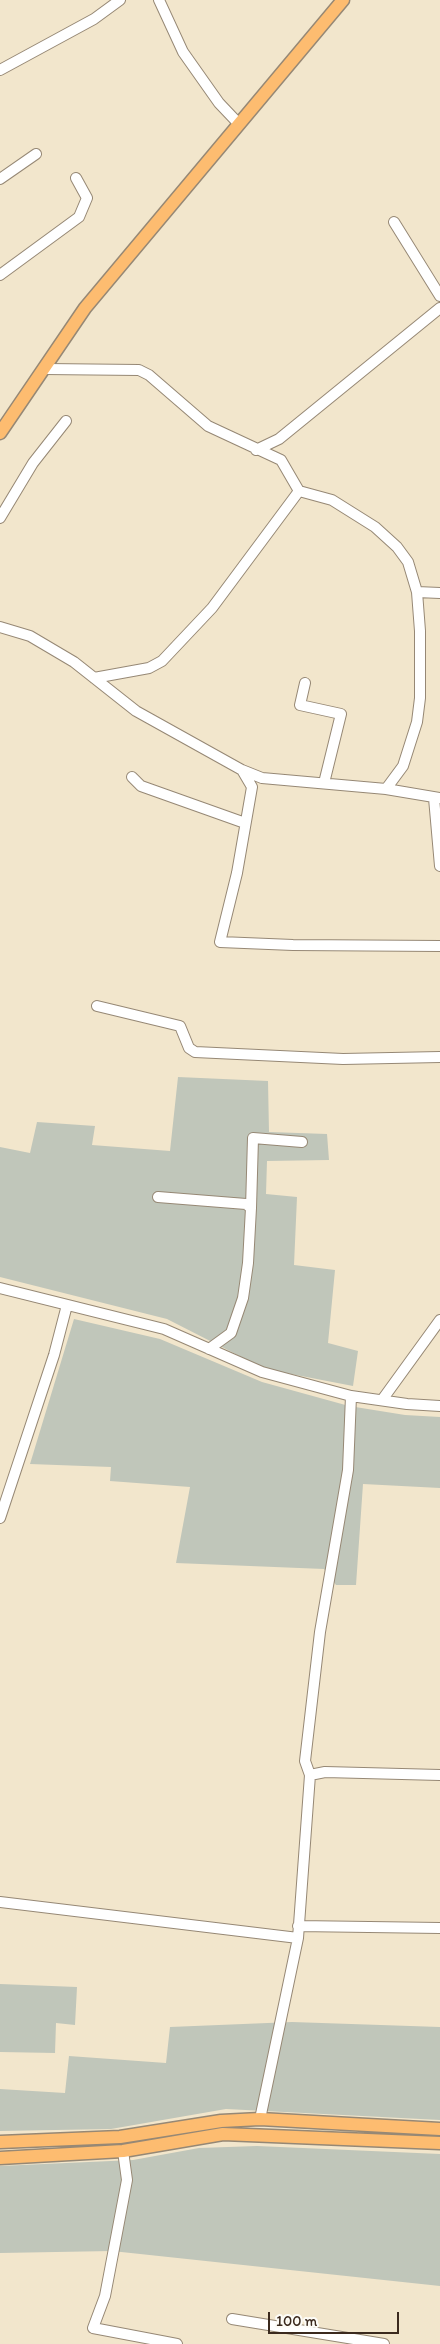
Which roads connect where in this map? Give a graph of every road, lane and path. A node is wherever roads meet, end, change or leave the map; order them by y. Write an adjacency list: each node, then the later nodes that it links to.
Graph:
1 (120, 0): 4 (street)
2 (159, 0): 5 (street)
3 (343, 0): 5 (main road)
4 (0, 70)
5 (238, 123): 13 (main road)
6 (36, 154): 8 (street)
7 (76, 178): 10 (street)
8 (0, 179)
9 (394, 222): 11 (street)
10 (0, 275)
11 (440, 296)
12 (440, 308): 16 (street)
13 (45, 369): 15 (main road); 16 (street)
14 (66, 421): 18 (street)
15 (0, 433)
16 (256, 450): 17 (street)
17 (299, 491): 19 (street); 22 (street)
18 (0, 518)
19 (416, 592): 20 (street); 27 (street)
20 (440, 593)
21 (0, 627): 22 (street)
22 (94, 678): 24 (street)
23 (305, 683): 26 (street)
24 (242, 770): 26 (street); 29 (street)
25 (132, 777): 29 (street)
26 (324, 783): 27 (street)
27 (386, 788): 28 (street)
28 (437, 798): 30 (street)
29 (245, 823): 31 (street)
30 (440, 866)
31 (440, 946)
32 (97, 1006): 33 (street)
33 (440, 1057)
34 (302, 1142): 36 (street)
35 (158, 1197): 36 (street)
36 (251, 1208): 40 (street)
37 (0, 1288): 38 (street)
38 (67, 1305): 40 (street); 44 (street)
39 (440, 1320): 42 (street)
40 (209, 1349): 41 (street)
41 (351, 1396): 42 (street); 45 (street)
42 (382, 1400): 43 (street)
43 (440, 1406)
44 (0, 1518)
45 (310, 1775): 46 (street); 48 (street)
46 (440, 1775)
47 (0, 1902): 50 (street)
48 (298, 1926): 49 (street); 50 (street)
49 (440, 1928)
50 (298, 1938): 51 (street)
51 (260, 2119): 52 (main road); 53 (main road)
52 (440, 2129)
53 (120, 2137): 54 (main road); 56 (main road)
54 (0, 2142)
55 (440, 2143): 56 (main road)
56 (123, 2151): 57 (main road); 59 (street)
57 (0, 2158)
58 (232, 2319): 60 (street)
59 (177, 2344)
60 (384, 2344)

